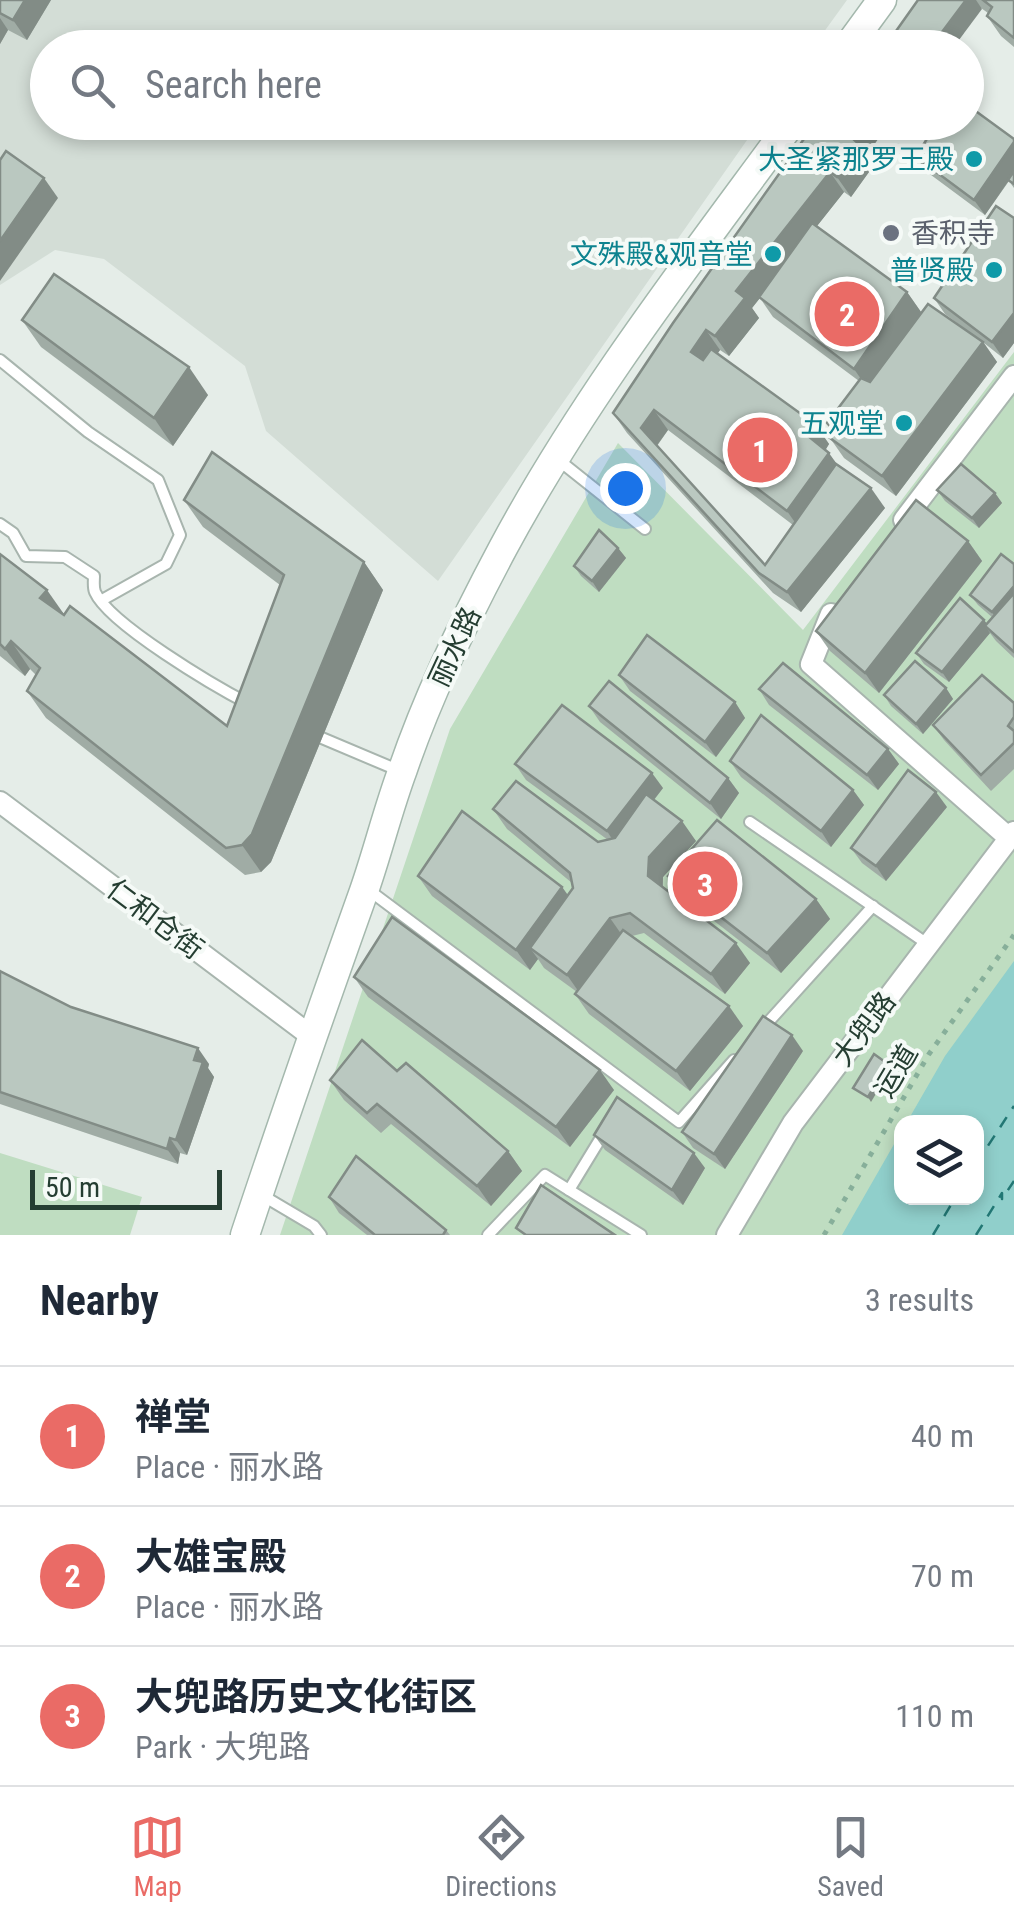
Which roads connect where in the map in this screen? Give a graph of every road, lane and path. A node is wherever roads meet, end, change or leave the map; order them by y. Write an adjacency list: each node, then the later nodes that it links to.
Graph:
1 (882, 0): 2 (street)
2 (860, 30)
3 (779, 140): 6 (street, 丽水路)
4 (0, 360): 10 (lane)
5 (1014, 376): 9 (street)
6 (554, 457): 8 (lane); 14 (street, 丽水路)
7 (0, 524): 10 (lane)
8 (646, 528)
9 (885, 544)
10 (102, 600): 12 (lane)
11 (838, 605): 17 (street)
12 (262, 711)
13 (292, 725): 14 (lane)
14 (401, 772): 18 (street, 丽水路)
15 (0, 802): 22 (street, 仁和仓街)
16 (750, 822): 19 (lane)
17 (1012, 835): 21 (street, 大兜路)
18 (366, 887): 22 (street, 丽水路); 25 (lane)
19 (873, 906): 21 (lane); 23 (lane)
20 (1014, 935): 35 (path, 运道)
21 (928, 944): 34 (street, 大兜路)
22 (311, 1036): 29 (street, 丽水路)
23 (751, 1042)
24 (739, 1055): 25 (lane)
25 (632, 1087): 26 (lane)
26 (623, 1102)
27 (614, 1116): 28 (lane)
28 (568, 1190): 32 (lane); 33 (lane)
29 (259, 1194): 30 (street, 丽水路); 31 (lane)
30 (245, 1235)
31 (321, 1235)
32 (488, 1235)
33 (640, 1235)
34 (726, 1235)
35 (824, 1235)

